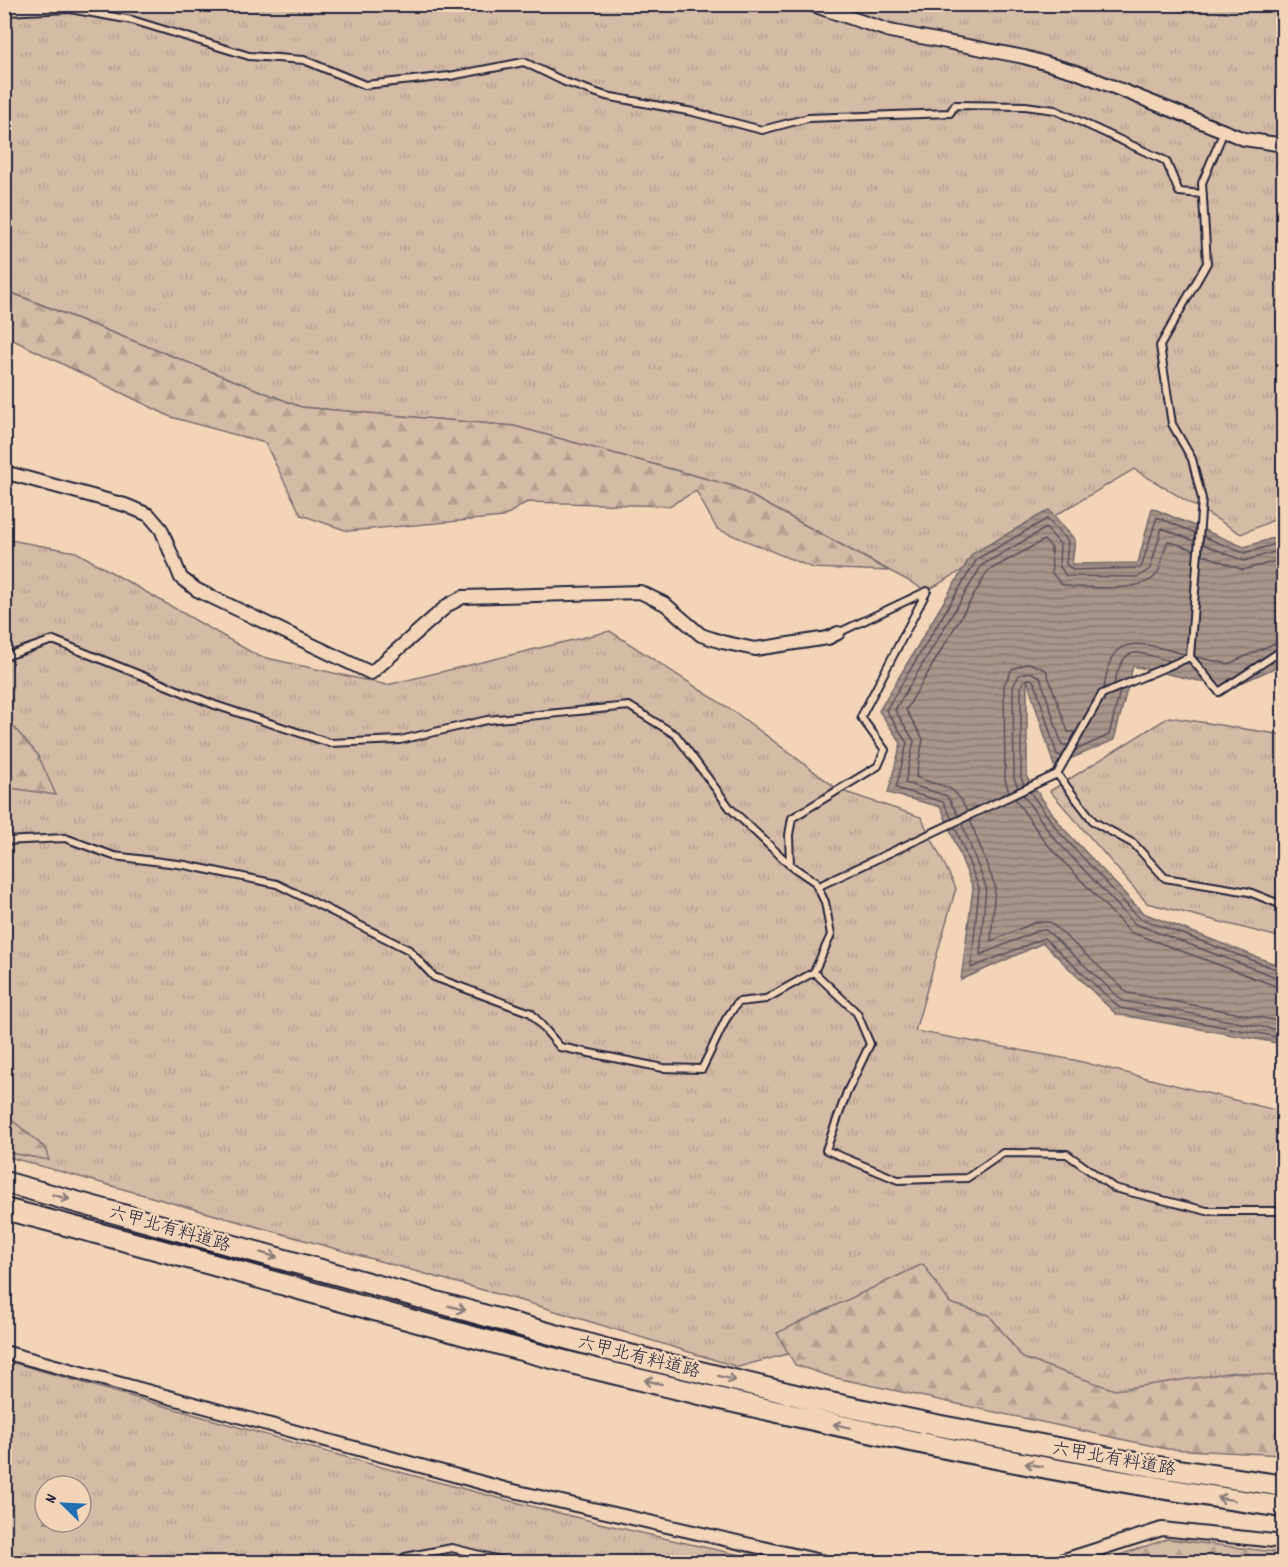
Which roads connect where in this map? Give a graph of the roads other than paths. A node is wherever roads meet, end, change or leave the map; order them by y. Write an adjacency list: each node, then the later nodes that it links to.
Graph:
1 (809, 4): 3 (street)
2 (4, 12): 5 (lane)
3 (1224, 131): 4 (street); 5 (lane)
4 (1284, 145)
5 (1203, 194): 10 (lane)
6 (4, 472): 7 (street)
7 (838, 633): 13 (lane)
8 (1284, 649): 10 (lane)
9 (4, 657): 13 (lane)
10 (1190, 657): 11 (lane)
11 (1057, 774): 14 (lane); 15 (lane)
12 (4, 841): 16 (lane)
13 (790, 865): 14 (lane)
14 (817, 887): 16 (lane)
15 (1284, 902)
16 (814, 972): 19 (lane)
17 (4, 1182): 23 (main road, 六甲北有料道路, one-way to 23)
18 (4, 1209): 21 (main road, 六甲北有料道路)
19 (1284, 1211)
20 (4, 1219): 21 (main road)
21 (120, 1238): 24 (main road, 六甲北有料道路, one-way to 21)
22 (4, 1353): 28 (street)
23 (1284, 1486)
24 (1284, 1507)
25 (1284, 1542): 29 (street)
26 (400, 1563): 27 (lane)
27 (508, 1563)
28 (825, 1563)
29 (1058, 1563)

